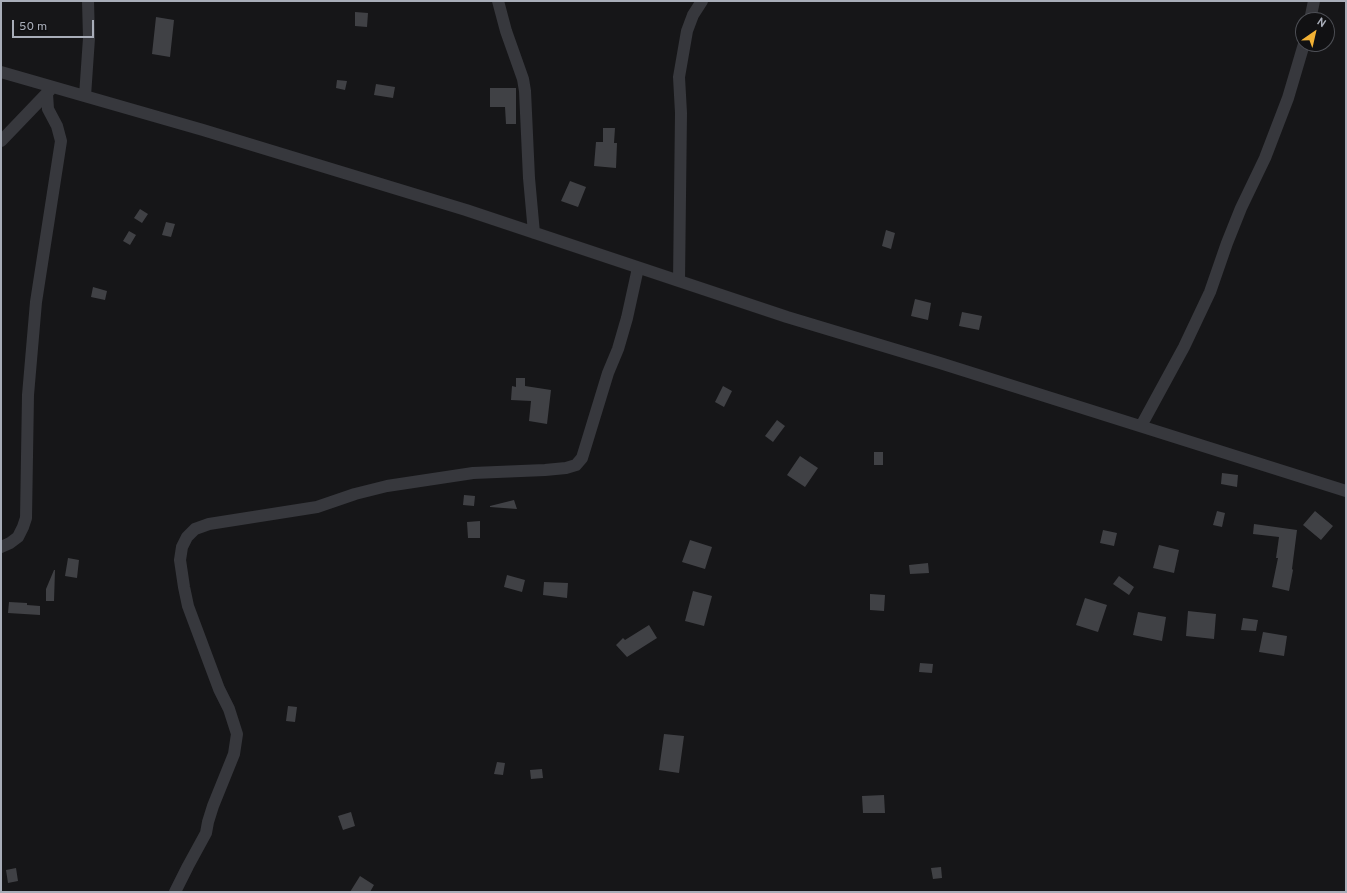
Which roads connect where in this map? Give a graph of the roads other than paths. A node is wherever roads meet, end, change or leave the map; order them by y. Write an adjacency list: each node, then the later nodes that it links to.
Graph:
1 (88, 1): 9 (street)
2 (498, 1): 11 (street)
3 (702, 1): 13 (street)
4 (1314, 1): 5 (street)
5 (1312, 12)
6 (1302, 52): 14 (street)
7 (1, 72): 8 (street)
8 (50, 90): 9 (street); 10 (street); 16 (street)
9 (85, 96): 11 (street)
10 (1, 141)
11 (534, 233): 12 (street)
12 (638, 268): 13 (street); 17 (street)
13 (679, 281): 14 (street)
14 (1141, 426): 15 (street)
15 (1346, 491)
16 (1, 547)
17 (175, 892)

